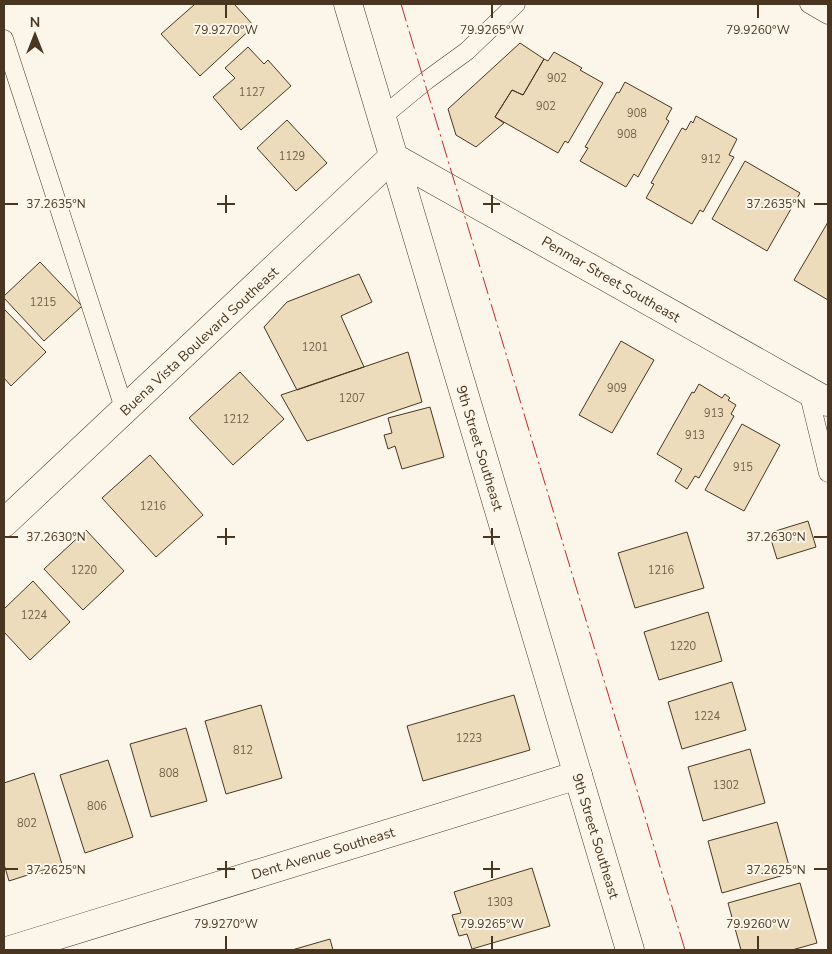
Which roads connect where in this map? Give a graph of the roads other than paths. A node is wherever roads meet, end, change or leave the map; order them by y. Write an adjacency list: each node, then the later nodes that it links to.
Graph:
1 (348, 4): 6 (street, 9th Street Southeast)
2 (516, 4): 6 (lane)
3 (809, 4): 4 (lane)
4 (828, 15)
5 (4, 39): 9 (lane)
6 (382, 117): 7 (street, 9th Street Southeast)
7 (393, 157): 8 (street, Penmar Street Southeast); 9 (street, Buena Vista Boulevard Southeast); 12 (street, 9th Street Southeast)
8 (818, 397): 10 (lane)
9 (125, 411): 11 (street, Buena Vista Boulevard Southeast)
10 (828, 473)
11 (4, 523)
12 (578, 776): 13 (street, Dent Avenue Southeast); 14 (street, 9th Street Southeast)
13 (10, 950)
14 (630, 950)

